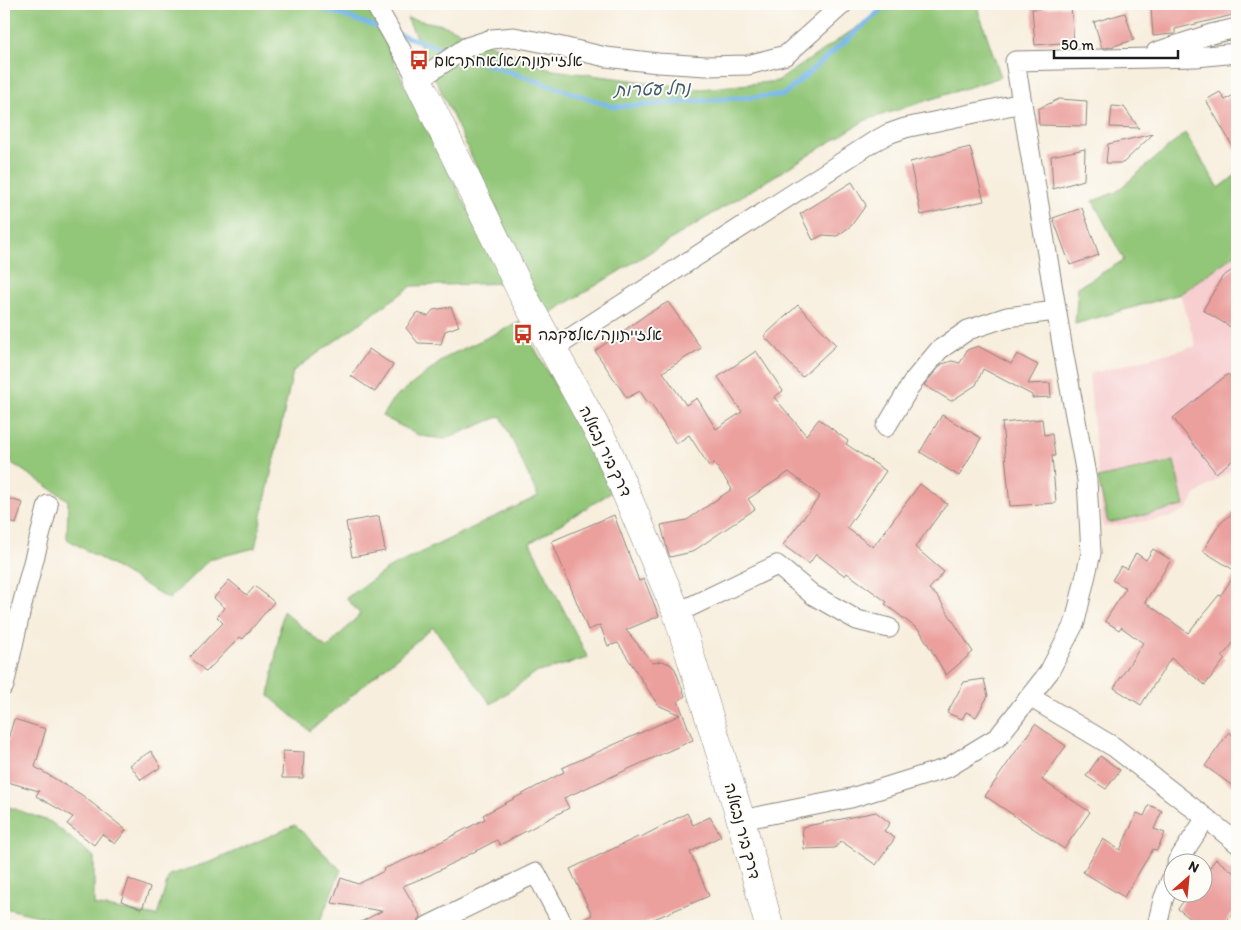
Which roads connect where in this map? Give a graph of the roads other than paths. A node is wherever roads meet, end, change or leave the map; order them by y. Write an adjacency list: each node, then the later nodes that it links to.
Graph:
1 (375, 4): 6 (street, דרך ביר נבאלה)
2 (843, 4): 6 (street)
3 (1237, 28): 5 (street)
4 (1237, 53): 5 (street)
5 (1133, 59): 7 (street)
6 (418, 80): 9 (street, דרך ביר נבאלה)
7 (1022, 102): 8 (street); 9 (street)
8 (1056, 311): 10 (street); 15 (street)
9 (553, 349): 12 (street, דרך ביר נבאלה)
10 (886, 427)
11 (48, 505): 14 (street)
12 (677, 614): 13 (street); 17 (street, דרך ביר נבאלה)
13 (889, 628)
14 (4, 686)
15 (1030, 697): 16 (street); 17 (street)
16 (1206, 818): 18 (street); 19 (street)
17 (742, 820): 23 (street, דרך ביר נבאלה)
18 (1237, 844)
19 (1184, 852)
20 (1164, 897): 24 (street)
21 (428, 926): 22 (street)
22 (564, 926)
23 (769, 926)
24 (1157, 926)

